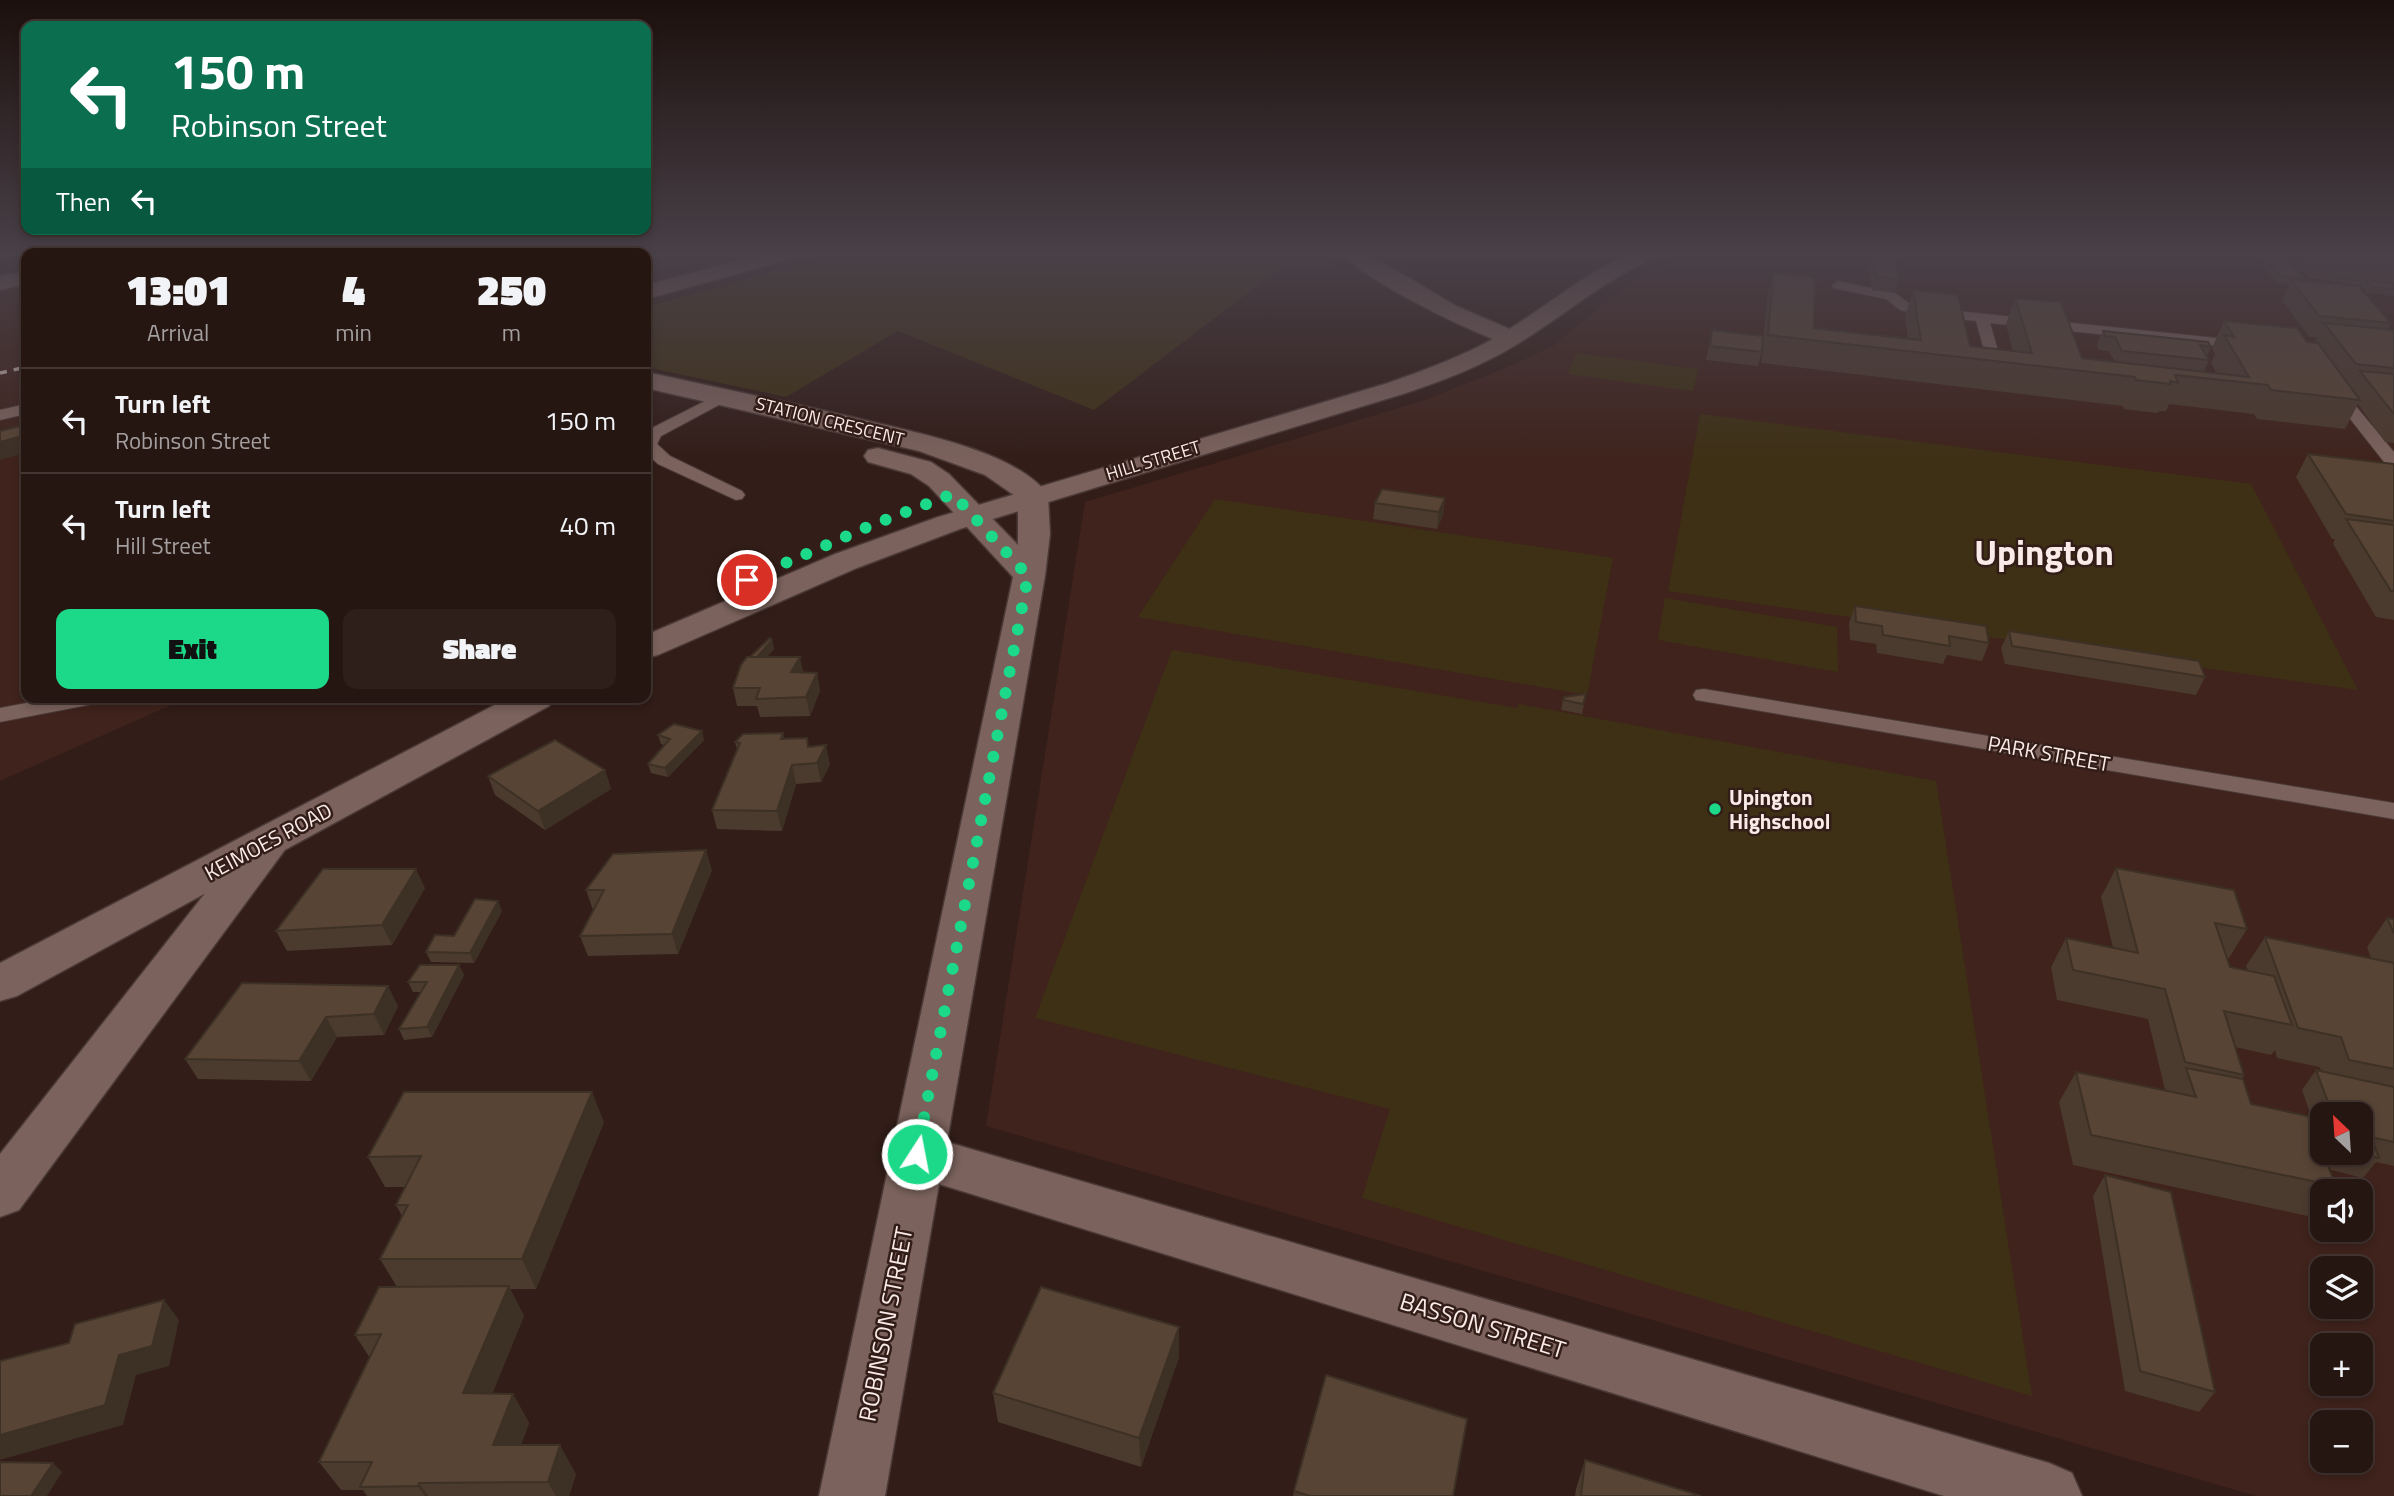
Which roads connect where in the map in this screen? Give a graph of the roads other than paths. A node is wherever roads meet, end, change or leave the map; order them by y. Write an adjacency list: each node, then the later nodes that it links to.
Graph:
1 (1470, 323): 6 (street)
2 (1486, 323): 6 (street, HILL STREET)
3 (1534, 323): 7 (street, HILL STREET)
4 (1984, 323): 9 (lane)
5 (2039, 323): 8 (lane)
6 (1479, 327): 7 (street); 17 (street, HILL STREET)
7 (1511, 338): 21 (street, HILL STREET)
8 (2264, 346)
9 (1996, 368)
10 (2322, 375): 20 (lane)
11 (651, 381): 12 (street, STATION CRESCENT)
12 (725, 396): 15 (lane); 21 (street, STATION CRESCENT)
13 (651, 406): 15 (street, STATION CRESCENT)
14 (21, 410): 16 (lane)
15 (689, 414): 18 (lane); 23 (street, STATION CRESCENT)
16 (0, 415)
17 (1156, 435)
18 (651, 438)
19 (651, 448): 22 (lane)
20 (2390, 466)
21 (1027, 480): 23 (street, HILL STREET); 24 (street, ROBINSON STREET)
22 (736, 495)
23 (963, 505): 24 (street); 25 (street, HILL STREET); 26 (street, HILL STREET)
24 (1028, 576): 34 (street, ROBINSON STREET)
25 (651, 631)
26 (651, 646)
27 (1704, 695): 31 (lane, PARK STREET)
28 (62, 703): 30 (lane)
29 (527, 703): 32 (street, KEIMOES ROAD)
30 (0, 715)
31 (2394, 811)
32 (269, 841): 33 (street, KEIMOES ROAD); 35 (street)
33 (0, 984)
34 (917, 1154): 36 (street, ROBINSON STREET); 37 (street, BASSON STREET)
35 (0, 1194)
36 (852, 1496)
37 (2049, 1496)

